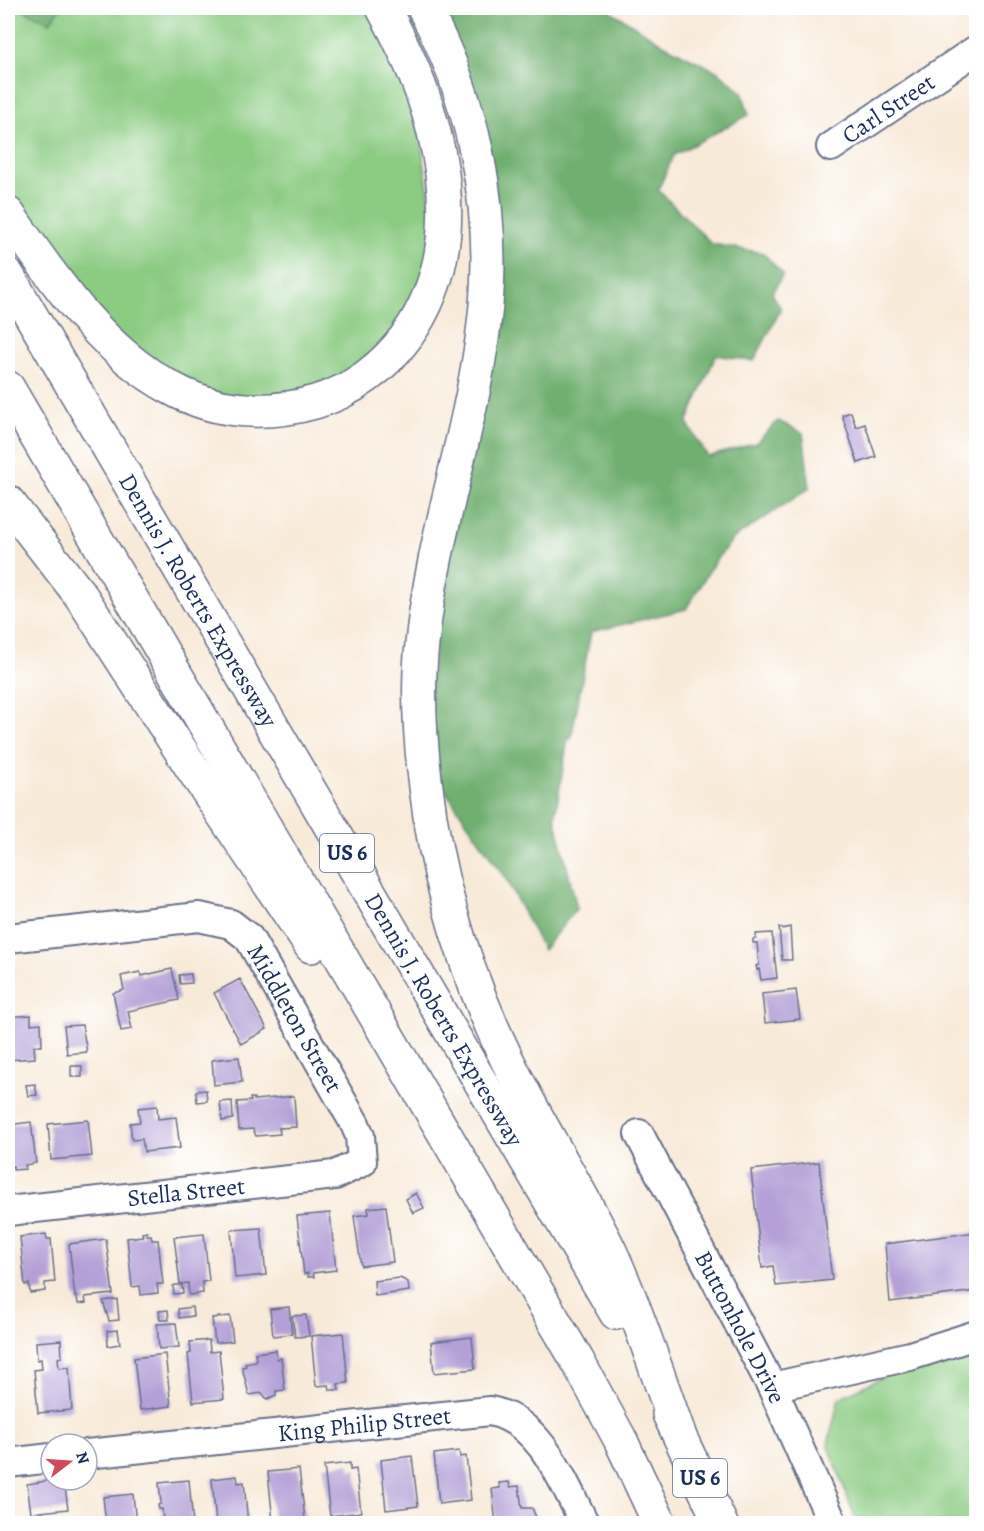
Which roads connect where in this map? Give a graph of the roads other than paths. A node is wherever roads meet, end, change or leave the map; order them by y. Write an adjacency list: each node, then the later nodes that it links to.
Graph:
1 (383, 8): 5 (highway)
2 (424, 8): 17 (highway)
3 (976, 50): 4 (street, Carl Street)
4 (831, 147)
5 (8, 214)
6 (8, 276): 17 (highway, Dennis J. Roberts Expressway / US 6)
7 (8, 388): 8 (highway, US 6)
8 (16, 405): 13 (highway, US 6)
9 (8, 502): 13 (highway)
10 (8, 938): 12 (street, Middleton Street)
11 (639, 1134): 16 (street, Buttonhole Drive)
12 (362, 1162): 14 (street, Stella Street)
13 (486, 1205): 22 (highway, US 6)
14 (8, 1211)
15 (976, 1335): 16 (street)
16 (772, 1387): 24 (street, Buttonhole Drive)
17 (679, 1434): 23 (highway, Dennis J. Roberts Expressway / US 6)
18 (99, 1453): 21 (street, King Philip Street)
19 (39, 1459): 20 (street)
20 (8, 1463)
21 (585, 1524)
22 (660, 1524)
23 (721, 1524)
24 (833, 1524)

